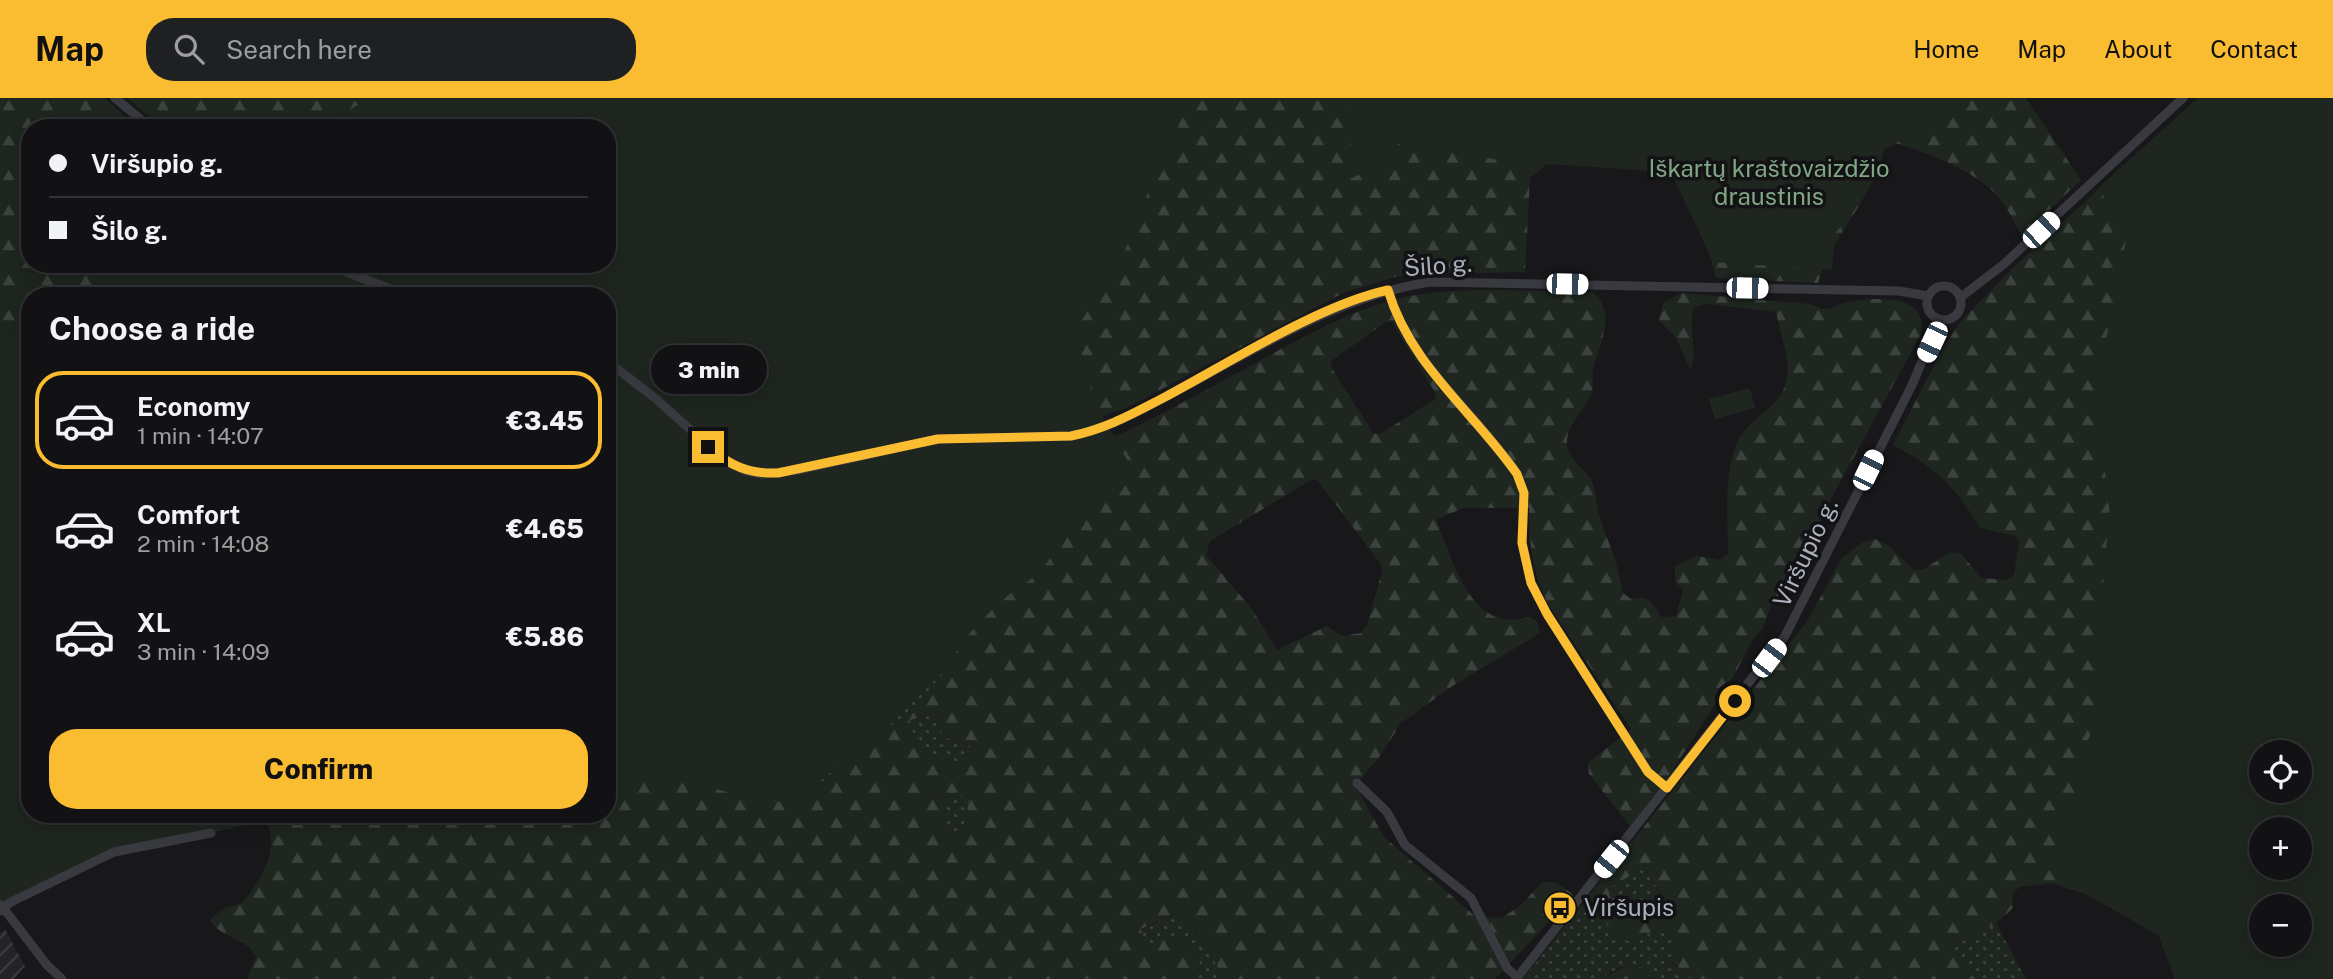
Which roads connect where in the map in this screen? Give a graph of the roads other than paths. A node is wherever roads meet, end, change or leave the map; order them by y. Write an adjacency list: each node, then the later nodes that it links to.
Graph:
1 (115, 98): 3 (street)
2 (2183, 98): 8 (street, Viršupio g.)
3 (140, 119)
4 (349, 273): 5 (street)
5 (385, 287)
6 (1388, 290): 7 (street, Šilo g.); 10 (street, Šilo g.); 12 (street)
7 (1928, 296): 8 (street); 9 (street)
8 (1961, 297): 9 (street, Viršupio g.)
9 (1939, 320): 12 (street, Viršupio g.)
10 (616, 368)
11 (1357, 783): 15 (street)
12 (1667, 788): 15 (street, Viršupio g.)
13 (211, 834): 14 (street)
14 (1, 908): 16 (street)
15 (1517, 978)
16 (62, 979)

